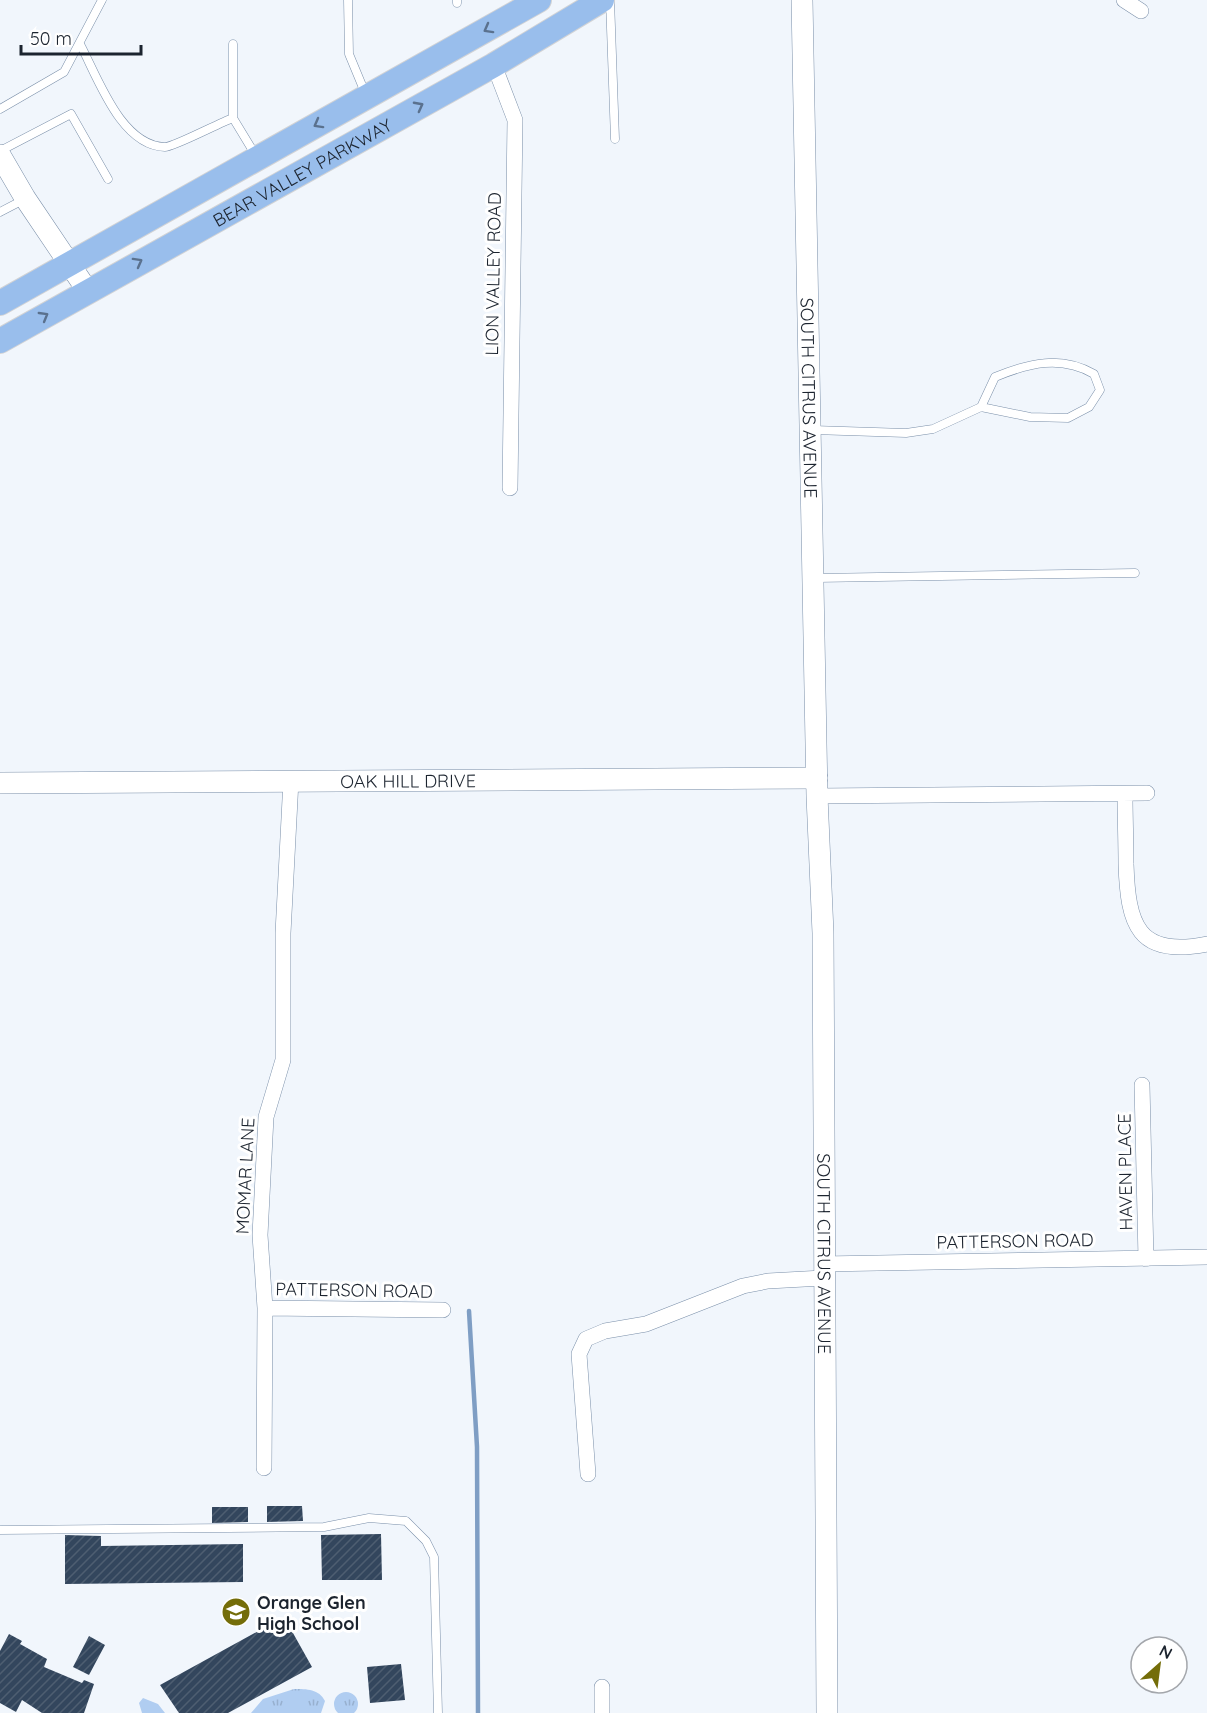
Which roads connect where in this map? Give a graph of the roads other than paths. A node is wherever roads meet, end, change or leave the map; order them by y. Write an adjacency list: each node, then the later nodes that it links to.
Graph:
1 (102, 0): 9 (lane)
2 (348, 0): 12 (lane)
3 (539, 0): 12 (main road, BEAR VALLEY PARKWAY, one-way to 12)
4 (602, 0): 11 (main road, BEAR VALLEY PARKWAY)
5 (610, 0): 15 (lane)
6 (802, 0): 26 (street, SOUTH CITRUS AVENUE)
7 (1124, 0): 8 (street)
8 (1142, 10)
9 (80, 44): 13 (lane); 14 (lane)
10 (234, 44): 14 (lane)
11 (495, 65): 22 (main road, BEAR VALLEY PARKWAY, one-way to 11); 27 (street, LION VALLEY ROAD)
12 (367, 97): 17 (main road, BEAR VALLEY PARKWAY, one-way to 17)
13 (0, 109)
14 (233, 118): 17 (lane)
15 (615, 140)
16 (0, 153): 18 (lane); 19 (street)
17 (258, 157): 21 (main road, BEAR VALLEY PARKWAY)
18 (108, 179)
19 (25, 198): 20 (lane); 21 (street)
20 (0, 212)
21 (69, 263): 22 (street); 23 (main road, BEAR VALLEY PARKWAY)
22 (87, 290): 24 (main road, BEAR VALLEY PARKWAY, one-way to 22)
23 (0, 303)
24 (0, 341)
25 (981, 407): 25 (lane); 26 (lane)
26 (811, 430): 29 (street, SOUTH CITRUS AVENUE)
27 (510, 488)
28 (1135, 573): 29 (lane)
29 (814, 578): 32 (street, SOUTH CITRUS AVENUE)
30 (291, 780): 31 (street, OAK HILL DRIVE); 32 (street, OAK HILL DRIVE); 40 (street, MOMAR LANE)
31 (0, 783)
32 (817, 787): 34 (street); 39 (street, SOUTH CITRUS AVENUE)
33 (1147, 793): 34 (street)
34 (1125, 794): 35 (street)
35 (1207, 944)
36 (1142, 1085): 38 (street, HAVEN PLACE)
37 (1207, 1257): 38 (street, PATTERSON ROAD)
38 (1146, 1259): 39 (street, PATTERSON ROAD)
39 (823, 1271): 43 (street, PATTERSON ROAD); 48 (street, SOUTH CITRUS AVENUE)
40 (265, 1308): 41 (street, PATTERSON ROAD); 42 (street, MOMAR LANE)
41 (443, 1310)
42 (264, 1468)
43 (588, 1474)
44 (0, 1530): 46 (lane)
45 (602, 1687): 47 (street)
46 (438, 1713)
47 (602, 1713)
48 (827, 1713)

